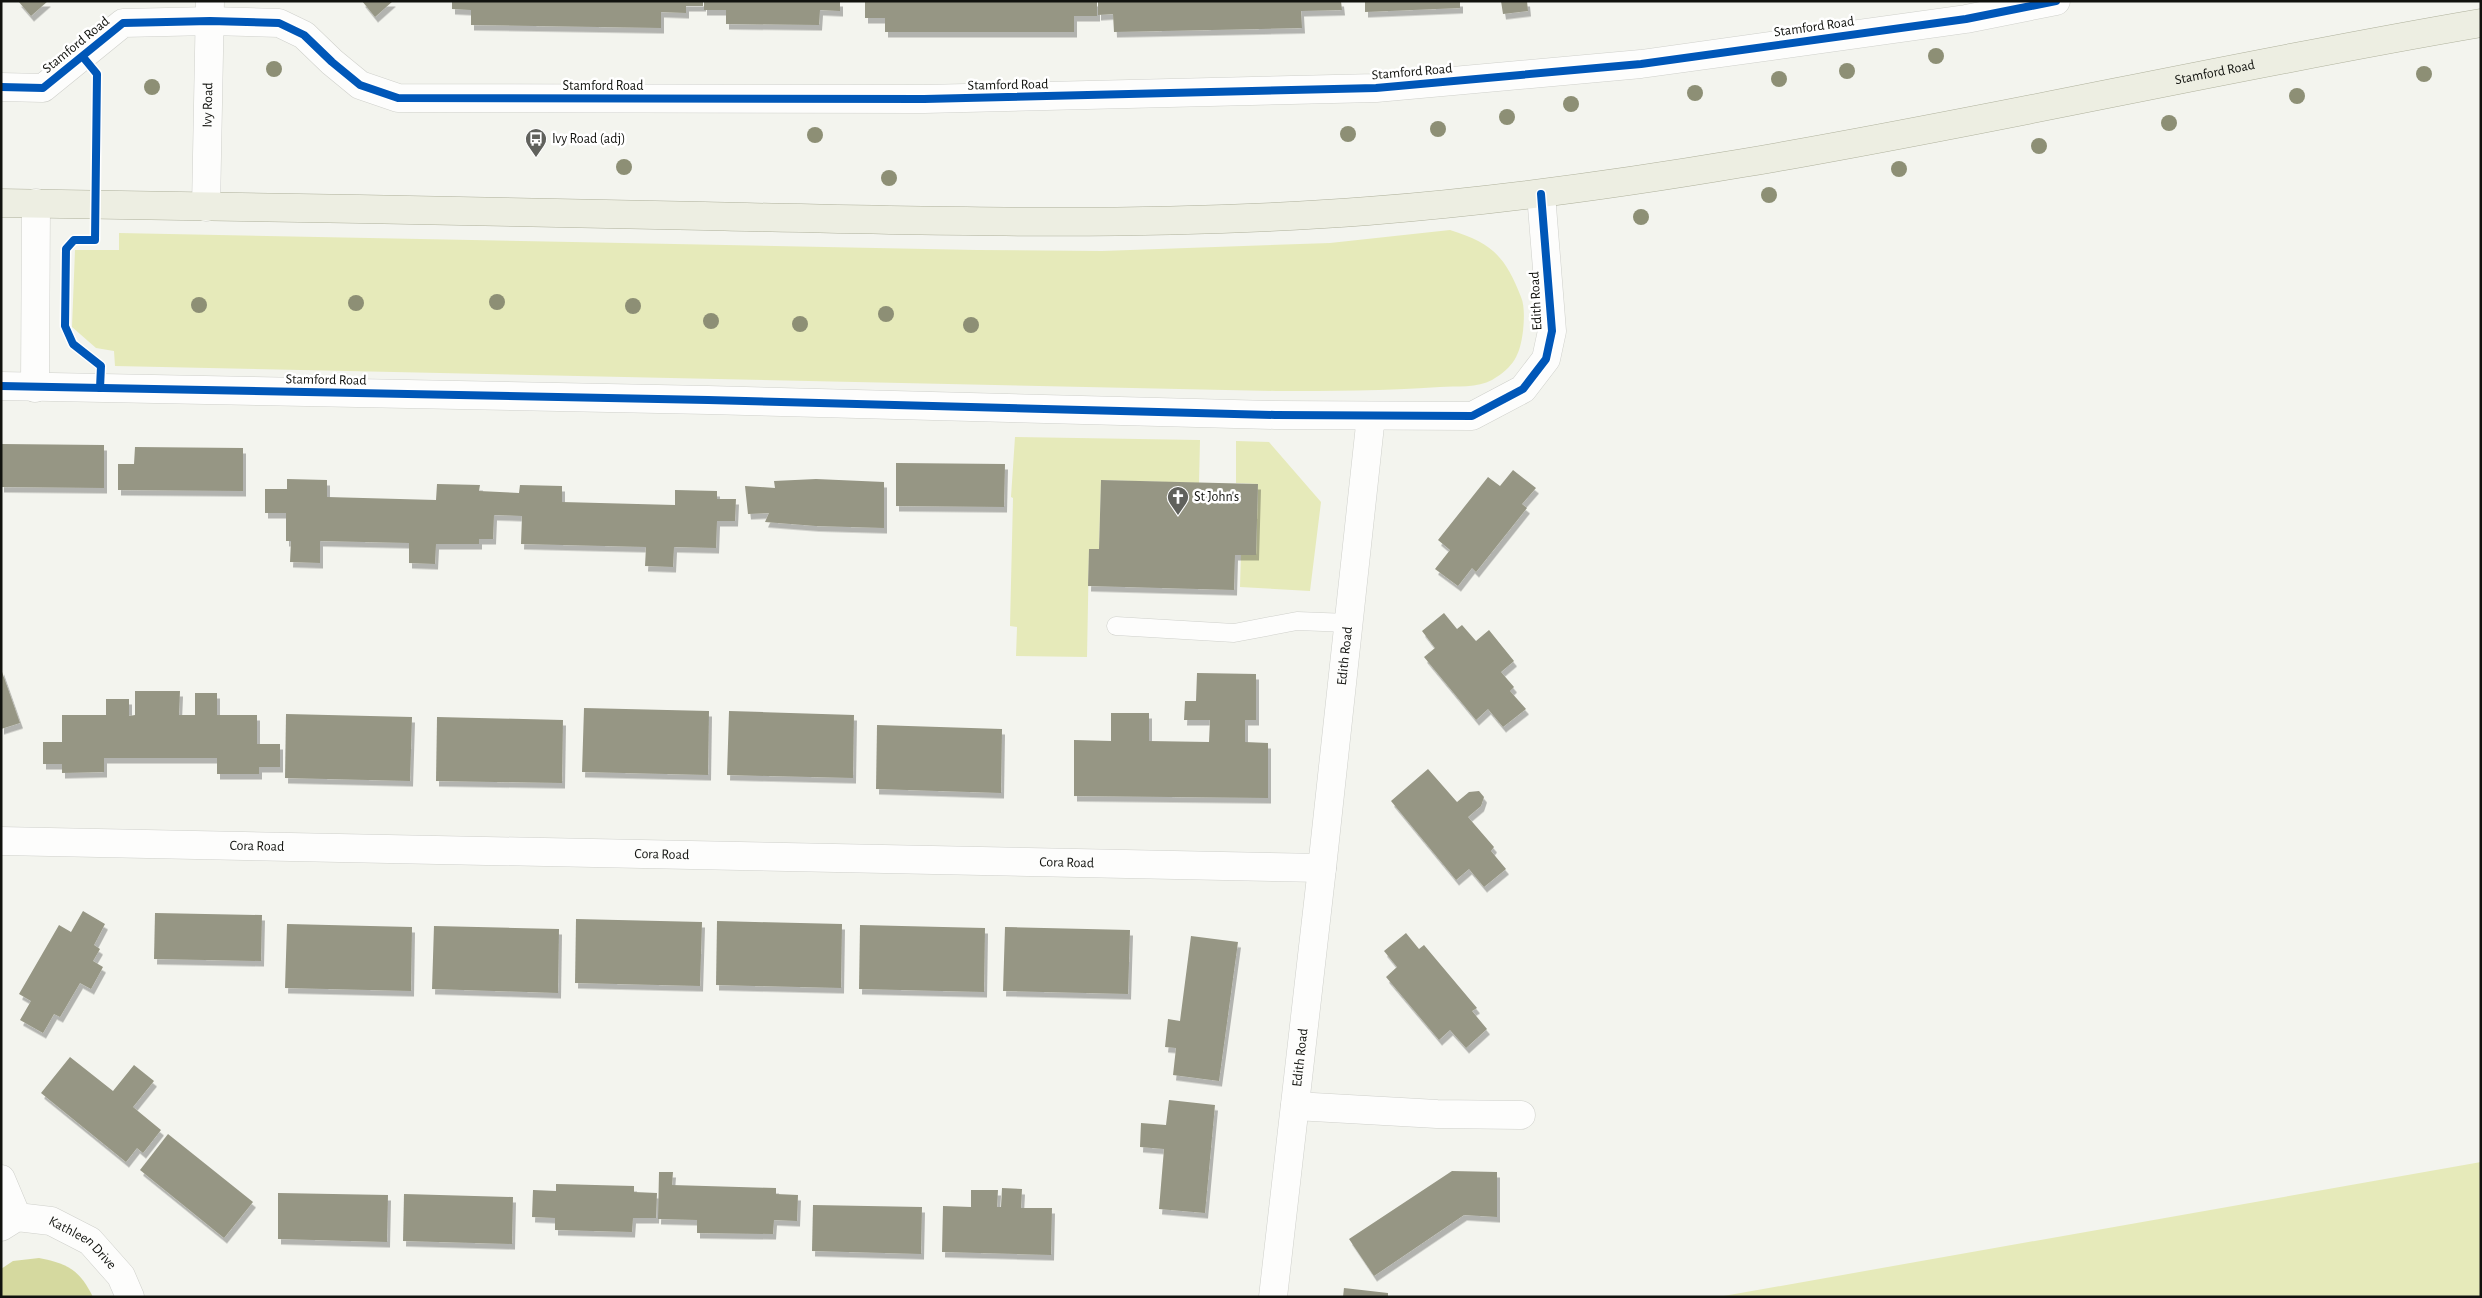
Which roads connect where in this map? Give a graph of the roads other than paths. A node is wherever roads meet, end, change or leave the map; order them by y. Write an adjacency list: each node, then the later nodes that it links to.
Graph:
1 (2056, 1): 2 (street, Stamford Road)
2 (210, 11): 4 (street, Stamford Road); 8 (street, Ivy Road)
3 (2481, 23): 5 (main road, Stamford Road)
4 (1, 87)
5 (1540, 194): 8 (main road, Stamford Road); 11 (street, Edith Road)
6 (1, 203): 7 (main road, Stamford Road)
7 (36, 203): 8 (main road, Stamford Road); 10 (street)
8 (206, 207)
9 (1, 386): 10 (street, Stamford Road)
10 (35, 388): 11 (street, Stamford Road)
11 (1371, 416): 12 (street, Edith Road)
12 (1349, 623): 13 (lane); 15 (street, Edith Road)
13 (1116, 626)
14 (1, 841): 15 (street, Cora Road)
15 (1322, 868): 16 (street, Edith Road)
16 (1295, 1106): 17 (street, Edith Road); 21 (street, Edith Road)
17 (1521, 1116)
18 (1, 1179): 19 (street, Kathleen Drive)
19 (9, 1222): 20 (street, Kathleen Drive)
20 (130, 1297)
21 (1273, 1297)

